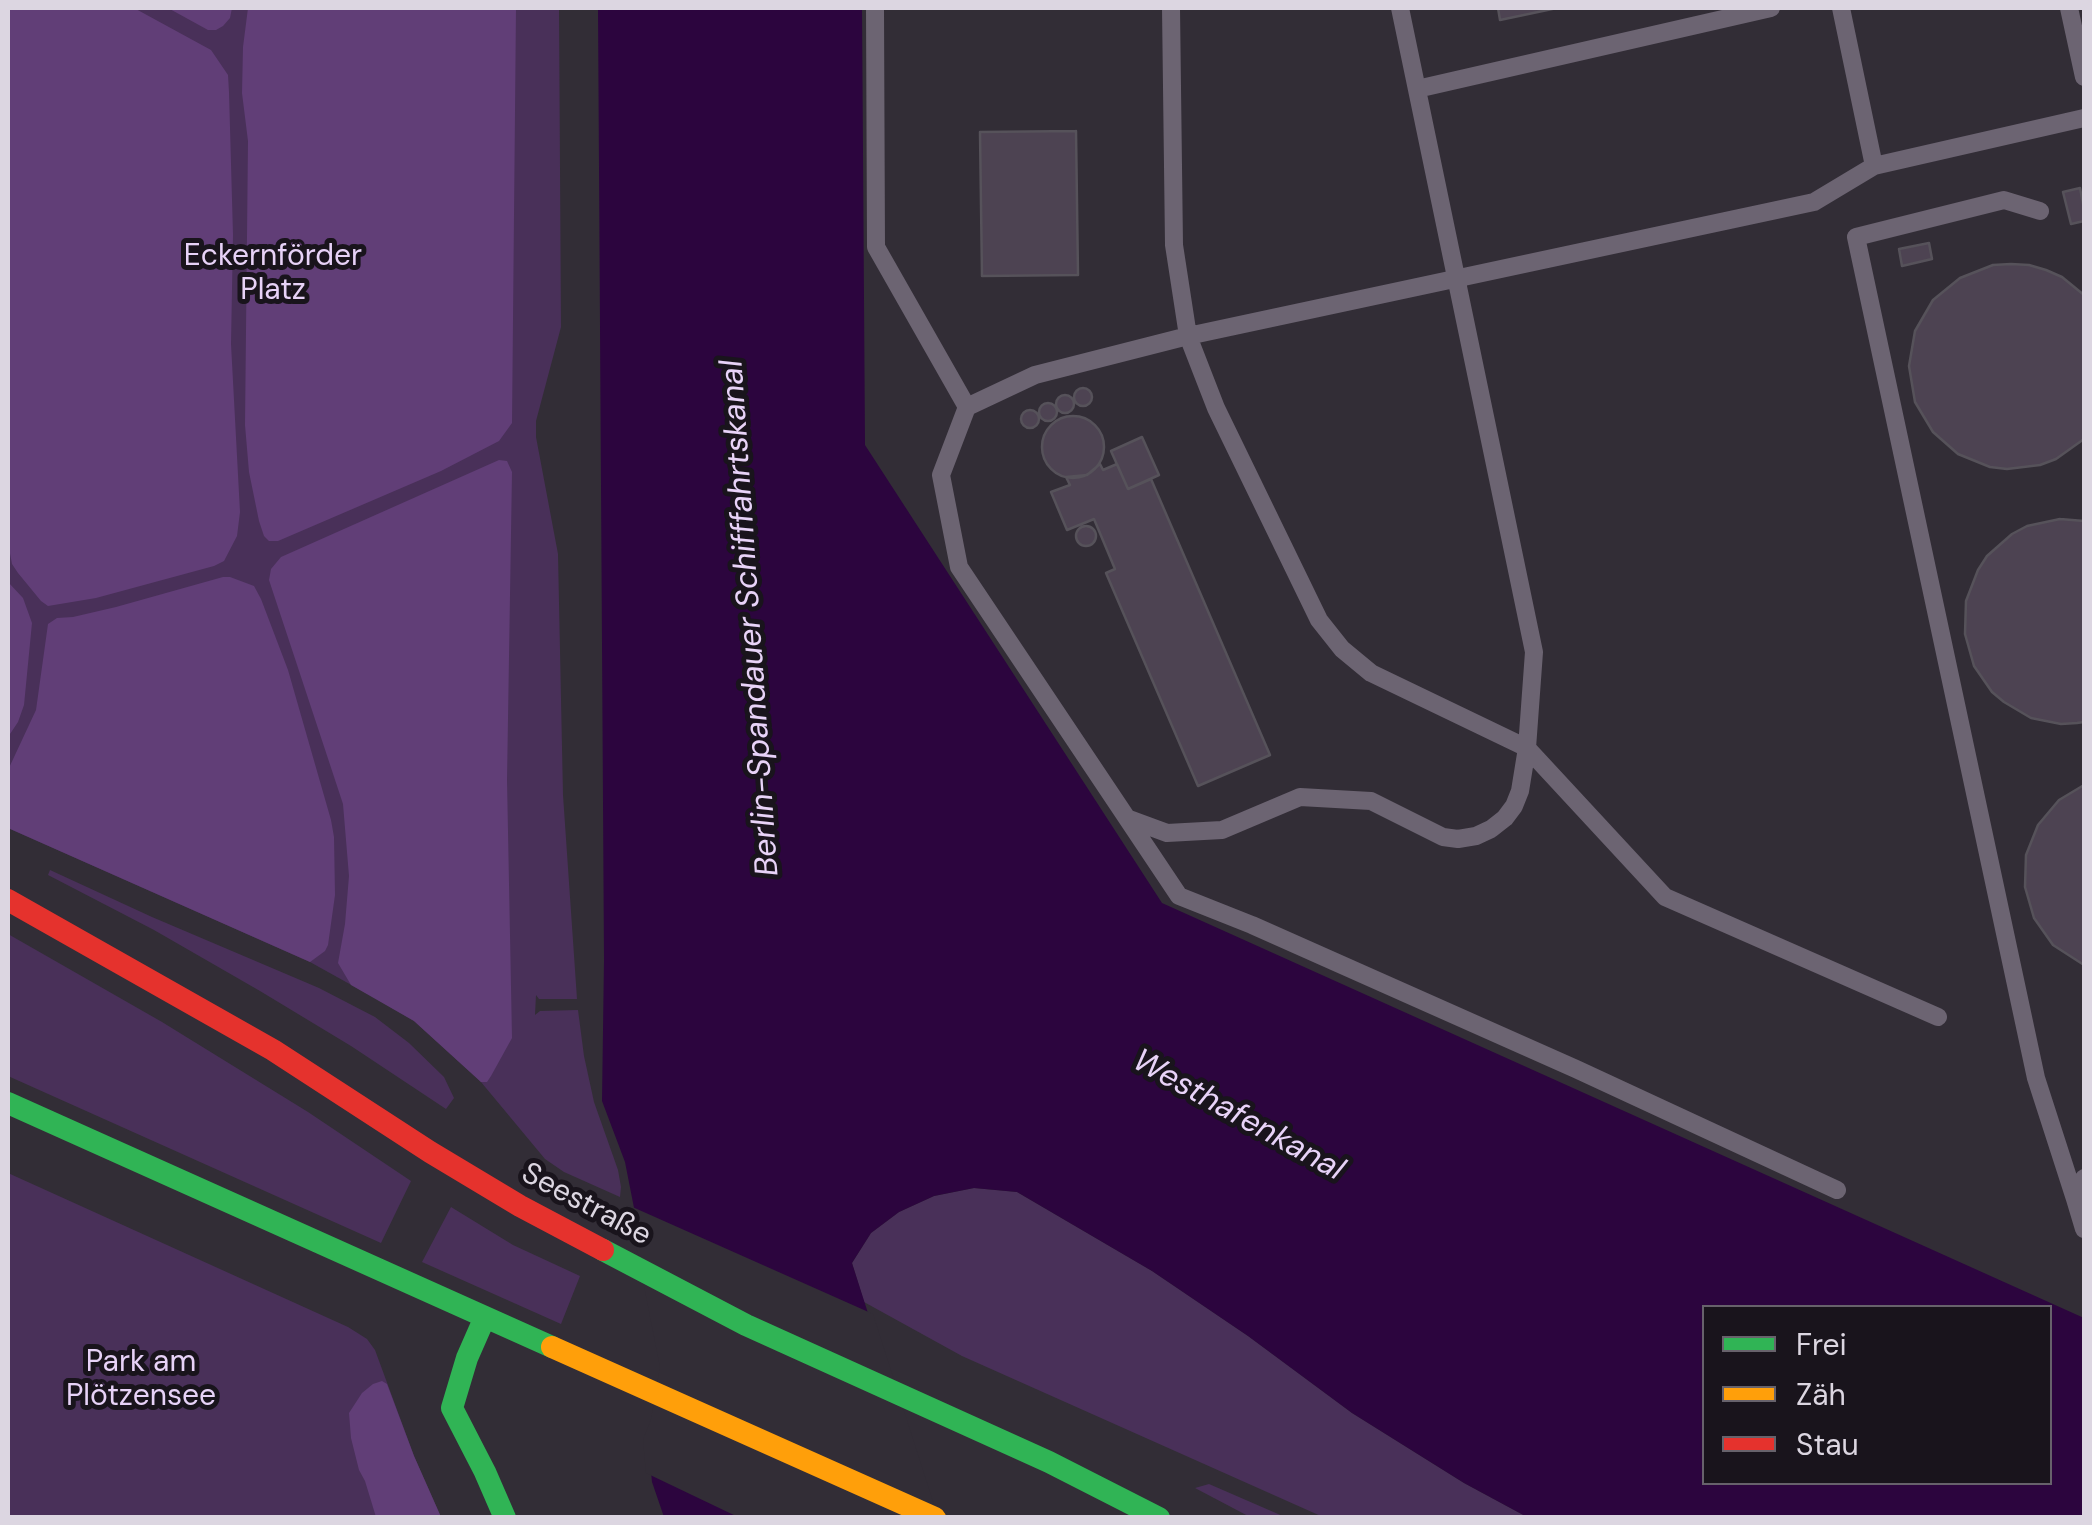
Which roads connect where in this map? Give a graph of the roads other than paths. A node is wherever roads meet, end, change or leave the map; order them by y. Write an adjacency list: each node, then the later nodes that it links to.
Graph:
1 (875, 8): 14 (lane)
2 (1172, 8): 13 (lane)
3 (1400, 8): 8 (lane)
4 (1771, 8): 8 (lane)
5 (1841, 8): 10 (lane)
6 (2069, 8): 7 (lane)
7 (2084, 77)
8 (1417, 89): 12 (lane)
9 (2084, 118): 10 (lane)
10 (1874, 166): 12 (lane)
11 (2040, 211): 22 (lane)
12 (1456, 278): 13 (lane); 15 (lane)
13 (1188, 336): 14 (lane); 15 (lane)
14 (967, 408): 16 (lane)
15 (1527, 748): 16 (lane); 18 (lane)
16 (1128, 818): 21 (lane)
17 (8, 900): 27 (main road, Seestraße)
18 (1938, 1017)
19 (8, 1103): 24 (main road)
20 (2084, 1178): 22 (lane)
21 (1837, 1190)
22 (2074, 1199): 23 (lane)
23 (2084, 1229)
24 (485, 1317): 25 (main road); 26 (main road)
25 (505, 1518)
26 (934, 1518)
27 (1160, 1518)

